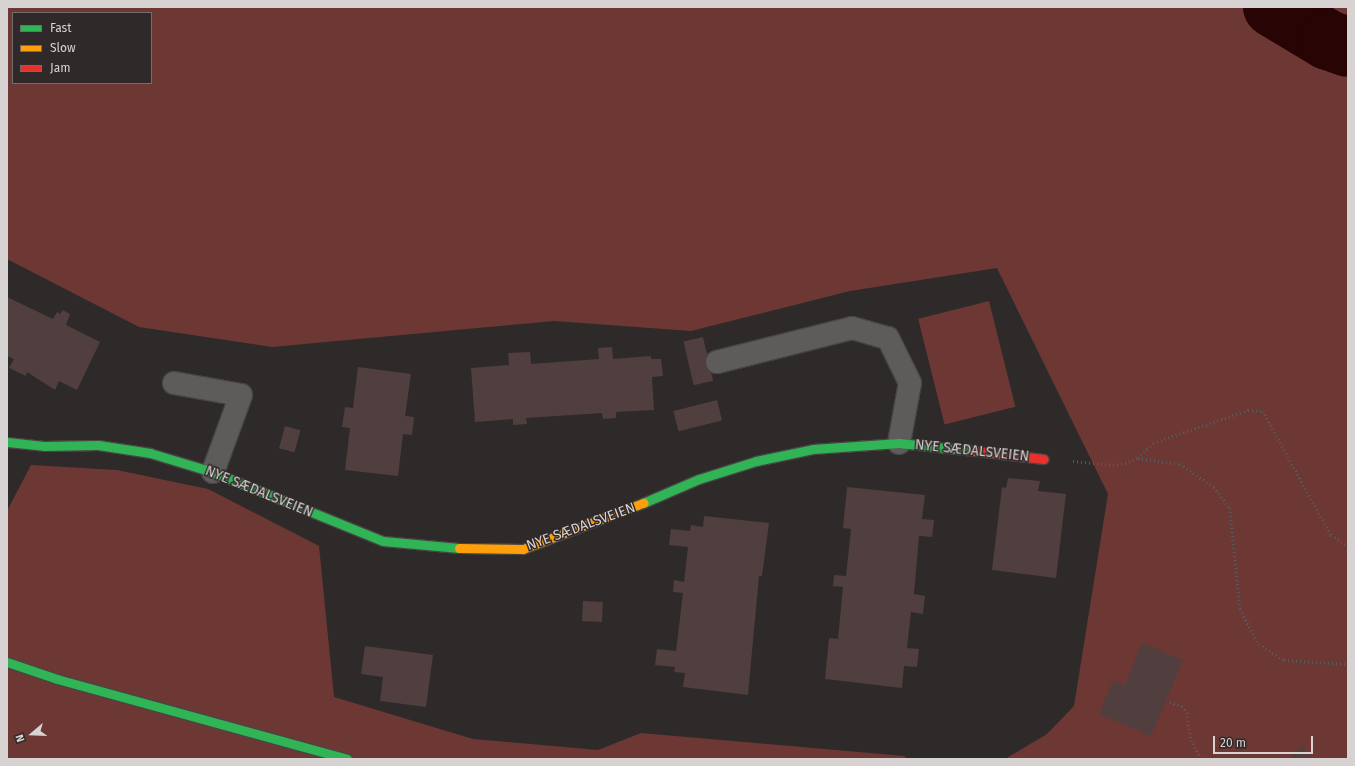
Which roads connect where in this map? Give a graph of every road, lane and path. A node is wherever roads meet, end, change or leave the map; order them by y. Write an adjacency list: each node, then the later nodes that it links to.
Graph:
1 (717, 362): 4 (street, NYE SÆDALSVEIEN)
2 (174, 382): 7 (street)
3 (7, 442): 7 (street, NYE SÆDALSVEIEN)
4 (899, 443): 6 (street, NYE SÆDALSVEIEN); 7 (street, NYE SÆDALSVEIEN)
5 (1138, 458): 6 (path); 8 (path); 10 (path)
6 (1044, 459)
7 (213, 472)
8 (1348, 546)
9 (7, 662): 12 (street)
10 (1348, 664)
11 (1170, 702): 13 (path)
12 (347, 759)
13 (1201, 759)

